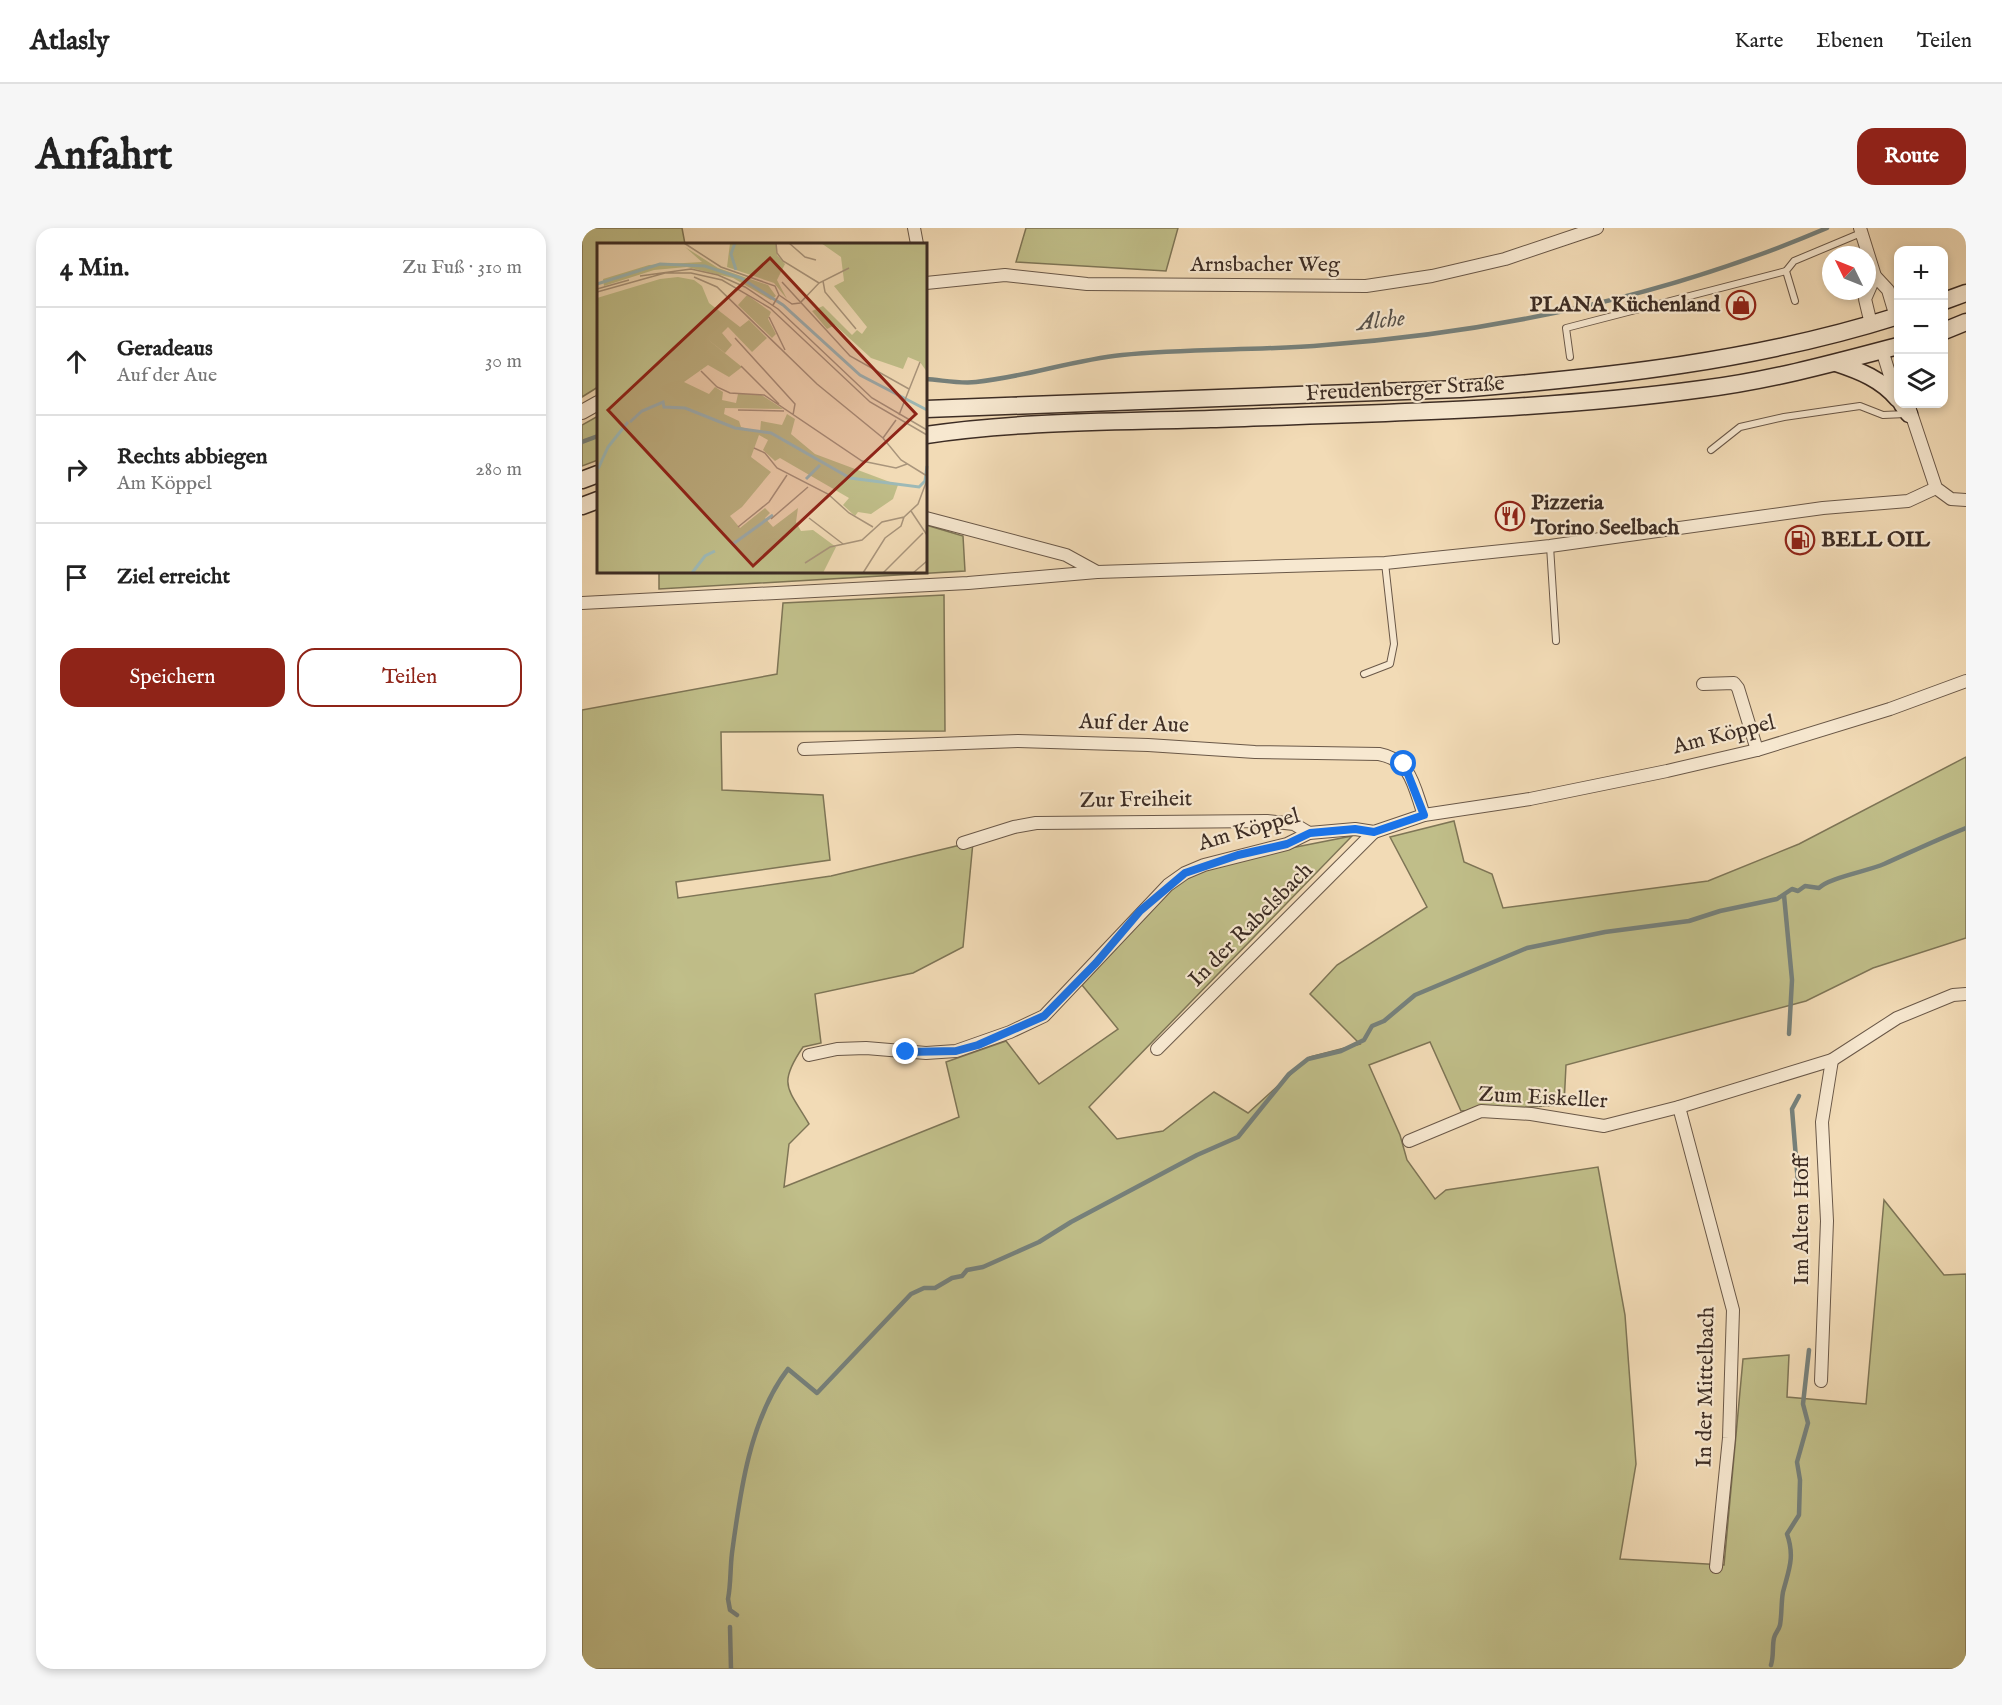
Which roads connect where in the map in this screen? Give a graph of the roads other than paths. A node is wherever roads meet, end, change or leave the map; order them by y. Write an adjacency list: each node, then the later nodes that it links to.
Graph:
1 (914, 228): 4 (street)
2 (1597, 228): 8 (street, Arnsbacher Weg)
3 (1861, 231): 5 (street); 6 (lane)
4 (917, 243)
5 (1866, 246)
6 (1786, 271): 12 (lane); 20 (lane)
7 (1876, 277): 13 (street)
8 (927, 283)
9 (1966, 292): 11 (main road)
10 (1865, 300): 16 (street)
11 (1946, 300)
12 (1795, 302)
13 (1894, 308)
14 (1894, 321): 16 (main road, Freudenberger Straße)
15 (1966, 322): 17 (main road)
16 (1871, 324): 19 (main road); 27 (main road, Freudenberger Straße)
17 (1948, 329)
18 (1894, 347): 19 (main road, Freudenberger Straße)
19 (1882, 350): 21 (main road, Freudenberger Straße); 22 (street)
20 (1570, 357)
21 (1836, 363): 23 (main road); 29 (main road, Freudenberger Straße)
22 (1894, 380)
23 (1894, 393)
24 (597, 404): 28 (street)
25 (1895, 408): 30 (lane)
26 (1905, 408): 33 (street)
27 (927, 409)
28 (582, 412)
29 (927, 435)
30 (1711, 450)
31 (597, 474): 32 (main road)
32 (582, 480)
33 (1936, 488): 35 (street); 38 (street)
34 (597, 500): 36 (main road)
35 (1966, 500)
36 (582, 506)
37 (927, 518): 40 (street)
38 (1550, 546): 39 (street); 42 (lane)
39 (1385, 563): 40 (street); 43 (lane)
40 (1097, 572): 41 (street)
41 (582, 603)
42 (1556, 641)
43 (1365, 674)
44 (1966, 681): 47 (street, Am Köppel)
45 (1703, 684): 47 (street)
46 (804, 749): 48 (street, Auf der Aue)
47 (1757, 750): 48 (street, Am Köppel)
48 (1424, 815): 49 (street, Am Köppel)
49 (1374, 832): 50 (street, Am Köppel); 53 (street, In der Rabelsbach)
50 (1310, 833): 51 (street, Zur Freiheit); 54 (street, Am Köppel)
51 (963, 843)
52 (1966, 994): 55 (street)
53 (1157, 1048)
54 (809, 1055)
55 (1832, 1060): 56 (street); 58 (street, Im Alten Hoff)
56 (1679, 1107): 57 (street, Zum Eiskeller); 59 (street, In der Mittelbach)
57 (1409, 1141)
58 (1821, 1381)
59 (1716, 1567)

